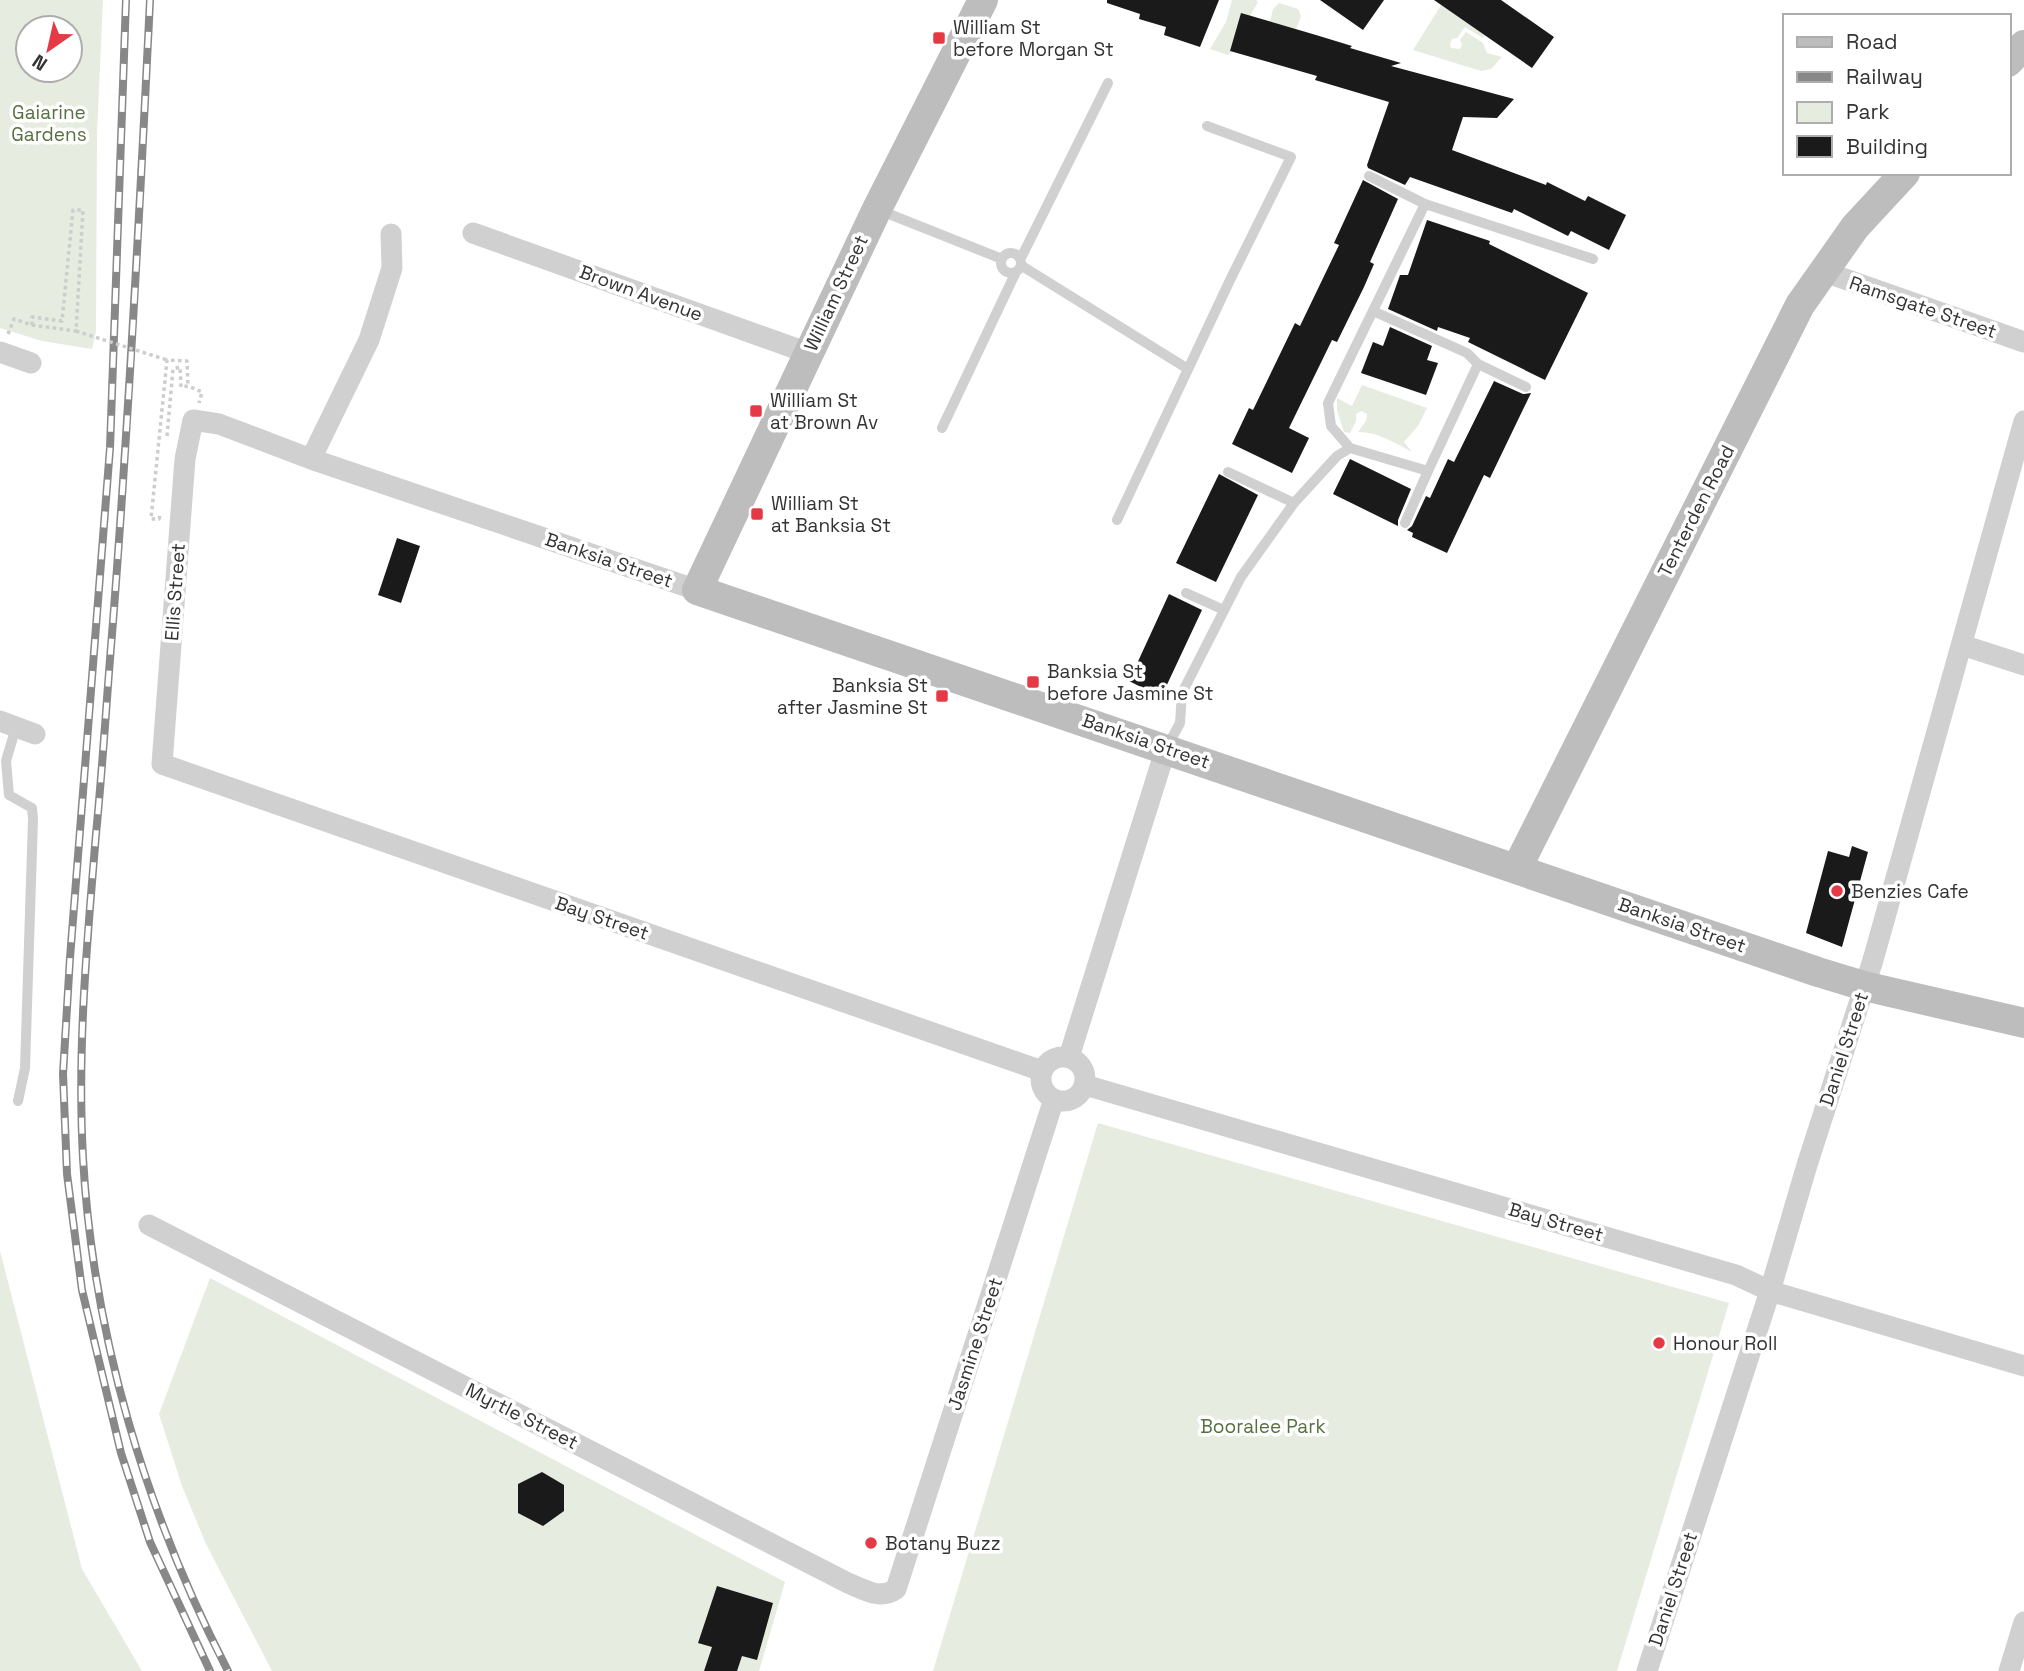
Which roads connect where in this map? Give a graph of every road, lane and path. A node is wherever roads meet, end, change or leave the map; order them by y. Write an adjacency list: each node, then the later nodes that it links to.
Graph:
1 (983, 0): 9 (street, William Street)
2 (2024, 45): 3 (street)
3 (2010, 60)
4 (1108, 83): 14 (lane)
5 (1207, 126): 25 (lane)
6 (1903, 175): 15 (street, Tenterden Road)
7 (1369, 176): 8 (lane)
8 (1425, 204): 13 (lane); 16 (lane)
9 (877, 209): 12 (lane); 21 (street, William Street)
10 (473, 233): 21 (street, Brown Avenue)
11 (391, 234): 32 (street)
12 (1002, 259): 14 (lane); 14 (lane)
13 (1593, 259)
14 (1019, 266): 25 (lane); 29 (lane)
15 (1822, 271): 19 (street, Ramsgate Street); 47 (street, Tenterden Road)
16 (1373, 311): 24 (lane); 31 (lane)
17 (32, 325): 18 (path); 18 (path); 20 (path)
18 (76, 331): 22 (path, bridge)
19 (2024, 342)
20 (1, 352): 23 (street)
21 (808, 353): 39 (street, William Street)
22 (167, 360): 30 (path); 36 (path)
23 (31, 363)
24 (1478, 364): 26 (lane); 33 (lane)
25 (1188, 369): 37 (lane)
26 (1526, 387)
27 (192, 420): 32 (street, Banksia Street); 46 (street, Ellis Street)
28 (2024, 421): 42 (street, Daniel Street)
29 (942, 428)
30 (167, 437)
31 (1350, 448): 33 (lane); 35 (lane)
32 (311, 458): 39 (street, Banksia Street)
33 (1428, 471): 38 (lane)
34 (1228, 472): 35 (lane)
35 (1294, 503): 41 (lane)
36 (161, 506)
37 (1117, 520)
38 (1405, 523)
39 (697, 590): 45 (street, Banksia Street)
40 (1186, 593): 41 (lane)
41 (1224, 610): 45 (lane)
42 (1962, 645): 43 (street); 48 (street, Daniel Street)
43 (2024, 665)
44 (17, 727): 54 (lane)
45 (1166, 748): 47 (street, Banksia Street); 50 (street)
46 (162, 764): 51 (street, Bay Street)
47 (1517, 868): 48 (street, Banksia Street)
48 (1864, 986): 49 (street, Banksia Street); 56 (street, Daniel Street)
49 (2024, 1023)
50 (1069, 1057): 51 (street); 52 (street)
51 (1042, 1071): 53 (street)
52 (1085, 1085): 53 (street); 56 (street, Bay Street)
53 (1054, 1099): 58 (street, Jasmine Street)
54 (18, 1101)
55 (149, 1225): 58 (street, Myrtle Street)
56 (1770, 1292): 57 (street, Bay Street); 60 (street, Daniel Street)
57 (2024, 1366)
58 (897, 1589)
59 (2024, 1622): 61 (street)
60 (1647, 1671)
61 (2009, 1671)

